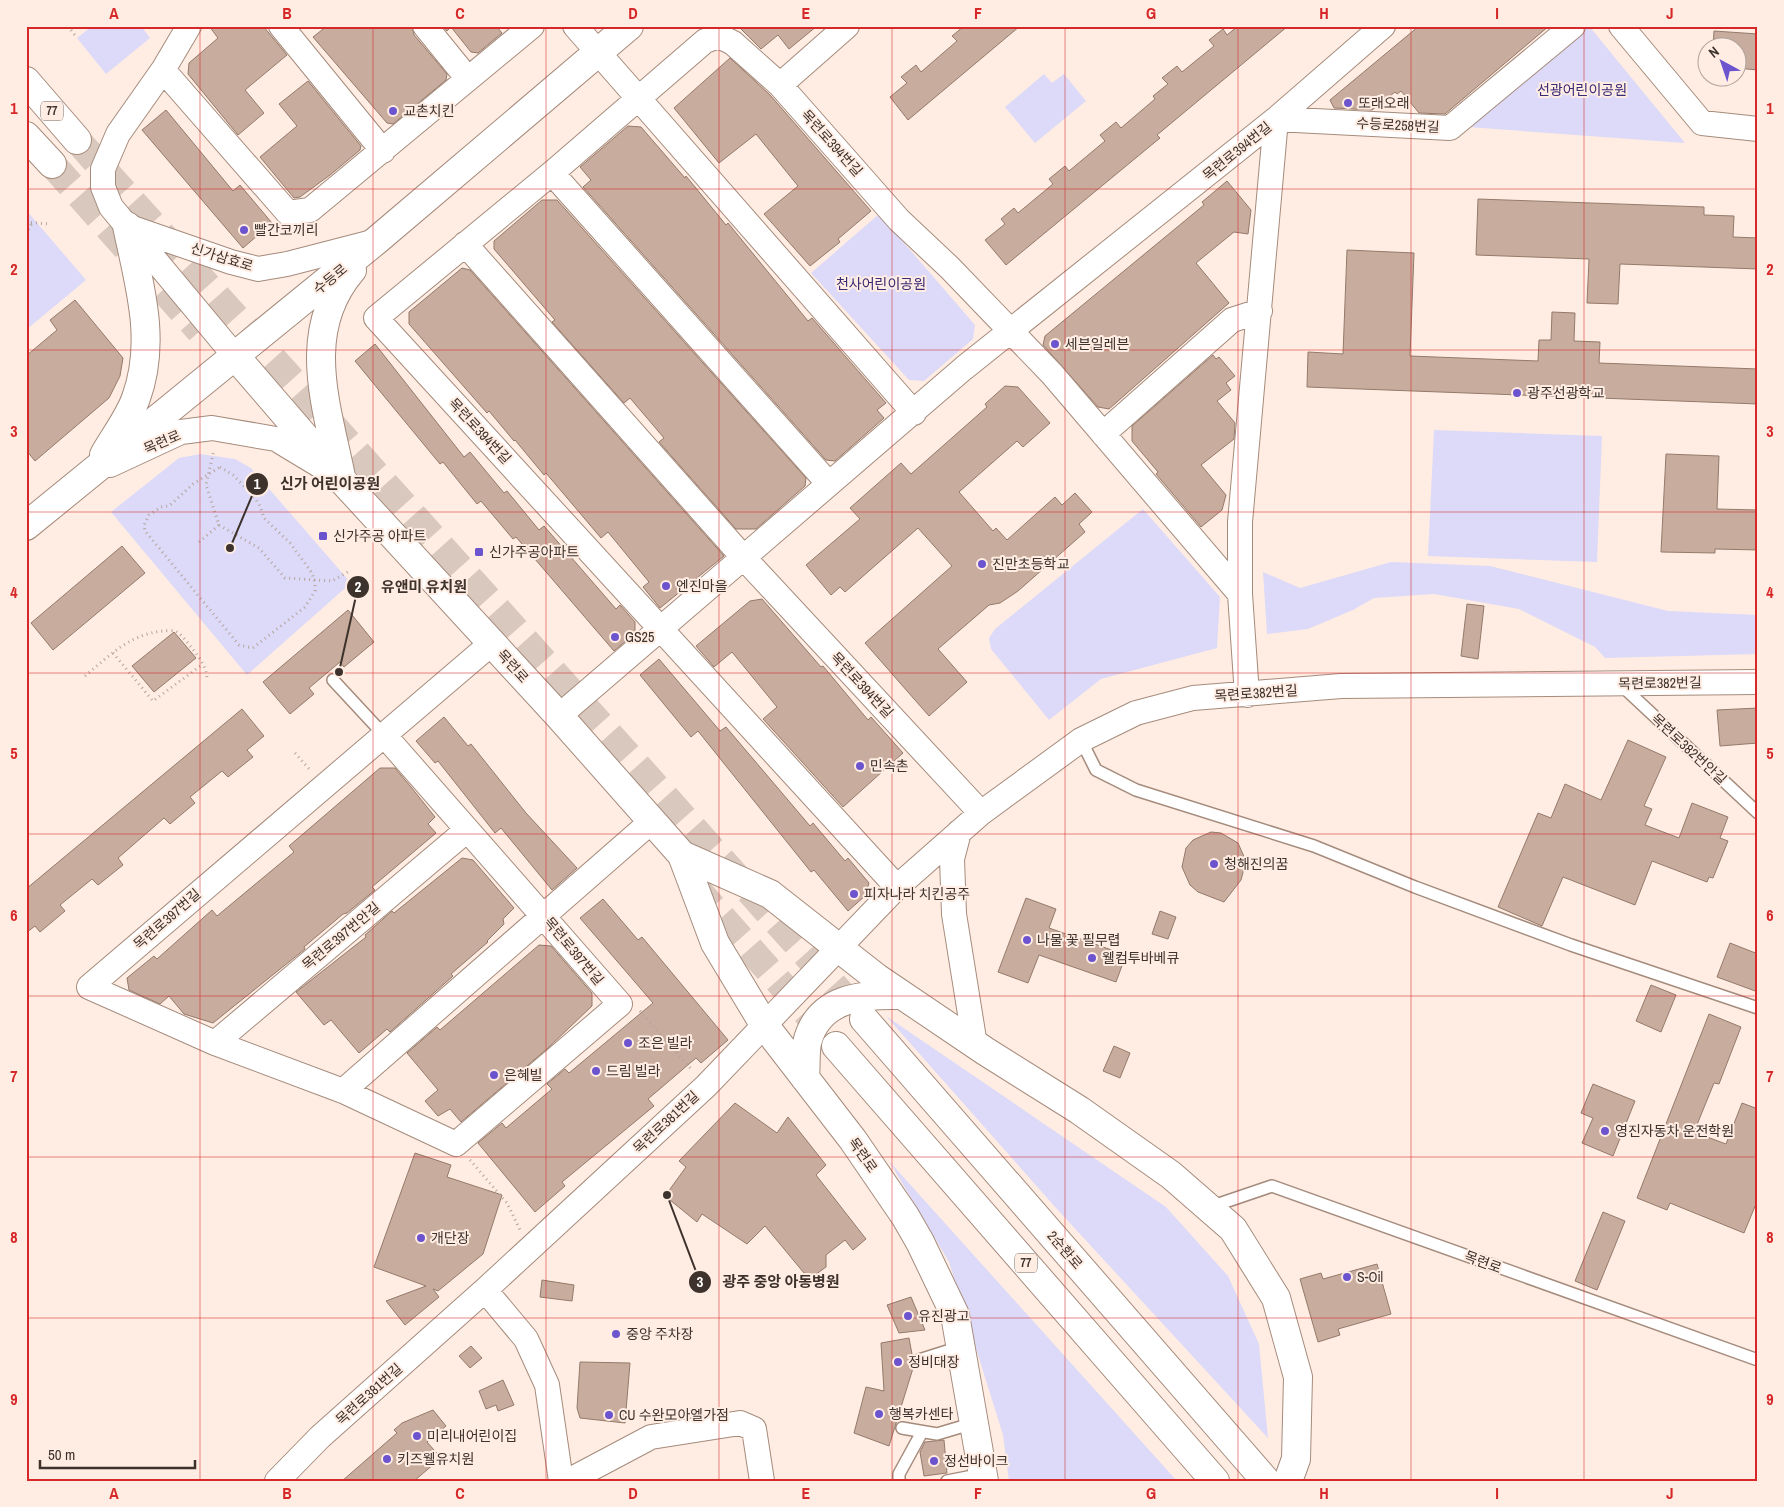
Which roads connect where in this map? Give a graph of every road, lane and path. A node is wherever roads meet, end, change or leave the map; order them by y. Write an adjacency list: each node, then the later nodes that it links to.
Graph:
1 (68, 26): 12 (path)
2 (189, 26): 14 (street)
3 (281, 26): 23 (street)
4 (424, 26): 15 (street)
5 (532, 26): 15 (street)
6 (575, 26): 13 (street)
7 (629, 26): 13 (main road, 수등로)
8 (847, 26): 17 (street)
9 (1383, 26): 19 (street, 목련로394번길)
10 (1573, 26): 19 (street, 수등로258번길)
11 (1621, 26): 20 (street)
12 (78, 38)
13 (599, 52): 18 (street); 31 (main road, 수등로)
14 (163, 70): 23 (street); 29 (street)
15 (468, 79): 23 (street)
16 (26, 81): 22 (main road, 77)
17 (780, 85): 18 (street, 목련로394번길); 34 (street, 목련로394번길)
18 (638, 99): 25 (street, 목련로394번길); 36 (street)
19 (1276, 119): 33 (street, 목련로394번길); 34 (street, 목련로394번길)
20 (1758, 129)
21 (26, 136): 24 (main road)
22 (78, 140)
23 (383, 151)
24 (52, 164)
25 (552, 173): 32 (street, 목련로394번길); 42 (street)
26 (26, 222): 27 (path)
27 (32, 222): 28 (path); 30 (path)
28 (49, 224)
29 (127, 226): 31 (street, 신가삼효로); 35 (street); 39 (main road)
30 (26, 234)
31 (377, 240): 35 (main road, 수등로); 41 (main road)
32 (465, 244): 46 (street, 목련로394번길); 50 (street, 목련로394번길)
33 (1260, 311): 37 (street); 49 (street, 목련로394번길)
34 (1010, 332): 36 (street, 목련로394번길); 37 (street, 목련로394번길)
35 (235, 356): 39 (main road, 수등로); 41 (main road, 목련로)
36 (914, 413): 42 (street, 목련로394번길)
37 (1102, 434): 49 (street, 목련로394번길)
38 (214, 448): 40 (path)
39 (95, 472): 41 (street, 목련로); 44 (main road, 수등로)
40 (208, 473): 43 (path); 48 (path); 48 (path)
41 (341, 479): 51 (main road, 목련로)
42 (829, 484): 46 (street, 목련로394번길)
43 (219, 525): 45 (path); 48 (path)
44 (26, 526)
45 (199, 542)
46 (743, 557): 50 (street, 목련로394번길); 63 (street, 목련로394번길)
47 (351, 570): 48 (path)
48 (314, 580)
49 (1240, 594): 59 (street, 목련로394번길)
50 (662, 629): 60 (street, 목련로394번길); 69 (street, 목련로394번길)
51 (492, 643): 60 (main road, 목련로); 61 (street, 목련로397번길)
52 (113, 653): 53 (path); 53 (path); 54 (path)
53 (203, 664): 55 (path)
54 (85, 676)
55 (207, 680)
56 (333, 680): 61 (lane)
57 (1758, 682): 58 (street, 목련로382번길)
58 (1620, 684): 59 (street, 목련로382번길); 64 (lane, 목련로382번안길)
59 (1247, 695): 62 (street, 목련로382번길)
60 (559, 716): 65 (main road, 목련로)
61 (385, 736): 66 (street, 목련로397번길); 77 (street, 목련로397번길)
62 (1080, 740): 63 (street, 목련로382번길); 74 (lane)
63 (981, 813): 67 (street, 목련로382번길)
64 (1758, 814)
65 (652, 822): 68 (main road, 목련로); 70 (street)
66 (467, 830): 70 (street, 목련로397번길); 77 (street, 목련로397번안길)
67 (959, 832): 69 (street, 목련로382번길); 78 (street)
68 (682, 855): 71 (main road, 목련로); 76 (main road, 목련로)
69 (897, 887): 71 (street, 목련로382번길)
70 (545, 917): 73 (street, 목련로397번길); 82 (street)
71 (839, 947): 72 (main road, 목련로); 76 (street, 목련로381번길)
72 (902, 995): 78 (main road, 목련로); 81 (main road)
73 (620, 1004): 80 (path); 83 (street)
74 (1758, 1008)
75 (864, 1019): 101 (main road, 2순환로)
76 (765, 1026): 81 (main road, 목련로); 86 (street, 목련로381번길)
77 (215, 1043): 82 (street)
78 (975, 1044): 84 (main road, 목련로)
79 (836, 1046): 100 (main road, 77)
80 (696, 1074)
81 (805, 1078): 87 (main road, 목련로)
82 (343, 1091): 83 (street)
83 (456, 1144): 85 (path)
84 (1208, 1207): 89 (lane, 목련로); 102 (main road, 목련로)
85 (522, 1235)
86 (485, 1290): 94 (street, 목련로381번길); 95 (street)
87 (960, 1347): 88 (lane); 90 (main road, 목련로)
88 (919, 1360)
89 (1758, 1360)
90 (974, 1423): 92 (lane); 93 (main road, 목련로)
91 (902, 1428): 92 (lane)
92 (922, 1432): 98 (lane)
93 (983, 1477): 99 (lane)
94 (277, 1481)
95 (561, 1481)
96 (568, 1481): 97 (street)
97 (762, 1481)
98 (899, 1481)
99 (947, 1481)
100 (1215, 1481)
101 (1266, 1481)
102 (1288, 1481)

